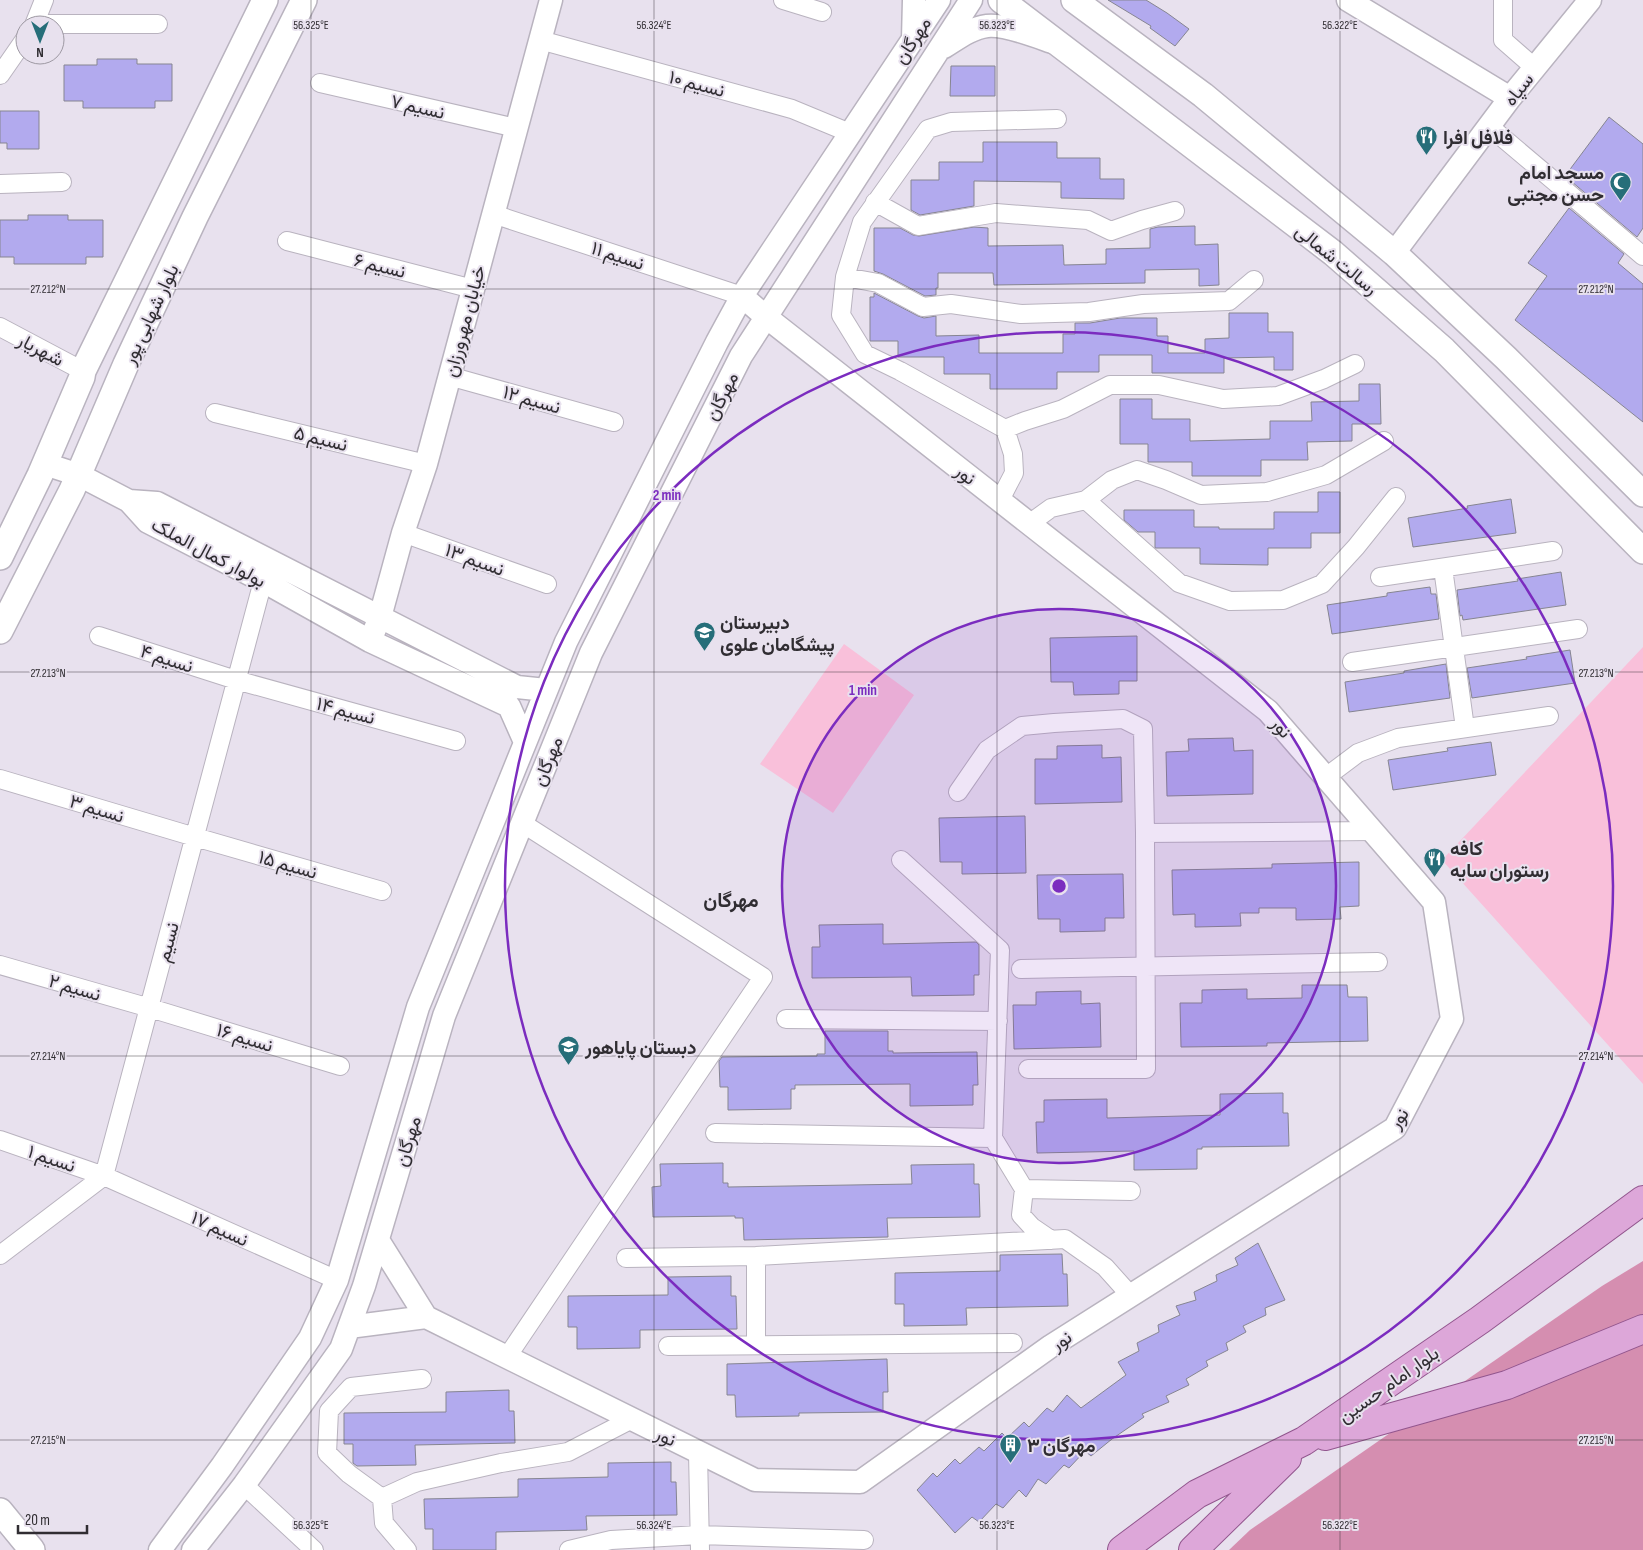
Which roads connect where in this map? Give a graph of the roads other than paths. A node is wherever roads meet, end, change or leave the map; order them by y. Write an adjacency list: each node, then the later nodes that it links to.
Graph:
1 (44, 0): 15 (street)
2 (265, 0): 46 (main road, بلوار شهابی پور)
3 (304, 0): 48 (main road, بلوار شهابی پور)
4 (551, 0): 19 (street, خیابان مهرورزان)
5 (783, 0): 14 (street)
6 (914, 0): 18 (street)
7 (938, 0): 18 (street, مهرگان)
8 (971, 0): 21 (street, مهرگان)
9 (1001, 0): 20 (main road, رسالت شمالی)
10 (1074, 0): 37 (main road)
11 (1348, 0): 26 (street)
12 (1503, 0): 23 (street)
13 (1590, 0): 23 (street, سپاه)
14 (822, 12)
15 (38, 15)
16 (65, 24): 17 (street)
17 (158, 24)
18 (913, 39): 30 (street, مهرگان)
19 (540, 40): 29 (street, خیابان مهرورزان); 30 (street, نسیم ۱۰)
20 (1058, 44): 21 (street); 63 (main road, رسالت شمالی)
21 (939, 50): 43 (street, مهرگان)
22 (15, 53): 24 (street)
23 (1535, 68): 26 (street, سپاه)
24 (0, 75)
25 (320, 83): 29 (street, نسیم ۷)
26 (1510, 98): 28 (street, سپاه)
27 (1057, 120): 33 (street)
28 (1490, 127): 37 (street, سپاه); 38 (street)
29 (516, 128): 35 (street, خیابان مهرورزان)
30 (850, 133): 42 (street, مهرگان)
31 (62, 182): 32 (street)
32 (0, 184)
33 (875, 202): 34 (street); 39 (street)
34 (1176, 211)
35 (493, 214): 41 (street, خیابان مهرورزان); 42 (street, نسیم ۱۱)
36 (287, 241): 41 (street, نسیم ۶)
37 (1394, 253): 56 (main road)
38 (1642, 253)
39 (845, 277): 40 (street); 51 (street)
40 (1254, 280)
41 (473, 289): 47 (street, خیابان مهرورزان)
42 (742, 296): 43 (street, نور); 78 (street, مهرگان)
43 (766, 317): 58 (street, نور); 86 (street, مهرگان)
44 (0, 327): 46 (street, شهریار)
45 (1355, 364): 51 (street)
46 (83, 371): 48 (main road); 53 (main road, بلوار شهابی پور)
47 (449, 376): 50 (street, نسیم ۱۲); 54 (street, خیابان مهرورزان)
48 (117, 385): 55 (main road, بلوار شهابی پور)
49 (216, 413): 54 (street, نسیم ۵)
50 (614, 422)
51 (1005, 430): 58 (street)
52 (1384, 441): 59 (street)
53 (45, 464): 55 (street); 65 (main road, بلوار شهابی پور)
54 (426, 464): 62 (street, خیابان مهرورزان)
55 (79, 476): 60 (street); 72 (main road, بلوار شهابی پور)
56 (1643, 494)
57 (1396, 497): 59 (street)
58 (1000, 500): 61 (street, نور)
59 (1086, 500): 61 (street)
60 (129, 501): 68 (street, بولوار کمال الملک); 70 (street, بولوار کمال الملک)
61 (1029, 524): 83 (street, نور)
62 (403, 533): 69 (street, نسیم ۱۳); 70 (street, خیابان مهرورزان)
63 (1643, 550)
64 (1554, 552): 66 (street)
65 (0, 556)
66 (1443, 568): 67 (street); 75 (street)
67 (1380, 577)
68 (263, 581): 74 (street, بولوار کمال الملک); 77 (street, نسیم)
69 (547, 584)
70 (380, 617): 74 (street, خیابان مهرورزان); 78 (street, بولوار کمال الملک)
71 (1578, 629): 75 (street)
72 (0, 631)
73 (98, 636): 77 (street, نسیم ۴)
74 (370, 641): 82 (street, بولوار کمال الملک)
75 (1454, 647): 76 (street); 80 (street)
76 (1352, 662)
77 (236, 680): 81 (street, نسیم ۱۴); 89 (street, نسیم)
78 (546, 690): 82 (street, مهرگان)
79 (1549, 716): 80 (street)
80 (1465, 728): 83 (street)
81 (456, 741)
82 (525, 742): 104 (street, مهرگان)
83 (1326, 777): 87 (street, نور)
84 (0, 779): 89 (street, نسیم ۳)
85 (958, 792): 88 (street)
86 (522, 823): 105 (street, مهرگان); 123 (street)
87 (1373, 831): 88 (street); 116 (street, نور)
88 (1145, 833): 94 (street)
89 (194, 837): 91 (street, نسیم ۱۵); 96 (street, نسیم)
90 (901, 860): 98 (street)
91 (382, 891)
92 (1378, 962): 94 (street)
93 (0, 965): 96 (street, نسیم ۲)
94 (1146, 967): 95 (street); 100 (street)
95 (1021, 969)
96 (150, 1008): 99 (street, نسیم ۱۶); 106 (street, نسیم)
97 (786, 1019): 98 (street)
98 (998, 1021): 102 (street)
99 (340, 1066)
100 (1028, 1069)
101 (715, 1133): 102 (street)
102 (993, 1138): 107 (street)
103 (0, 1140): 106 (street, نسیم ۱)
104 (377, 1144): 105 (street); 115 (street, مهرگان)
105 (403, 1153): 110 (street, مهرگان)
106 (104, 1176): 112 (street); 115 (street, نسیم ۱۷)
107 (1024, 1189): 108 (street); 111 (street)
108 (1131, 1191)
109 (1643, 1200): 126 (main road, بلوار امام حسین)
110 (378, 1240): 117 (street); 118 (street, مهرگان)
111 (1051, 1240): 113 (street); 116 (street)
112 (0, 1255)
113 (756, 1256): 114 (street); 121 (street)
114 (626, 1258)
115 (337, 1280): 134 (street, مهرگان)
116 (1131, 1296): 127 (street, نور)
117 (426, 1317): 118 (street); 123 (street, نور)
118 (349, 1327): 128 (street, مهرگان)
119 (1643, 1329): 126 (main road)
120 (1013, 1343): 121 (street)
121 (756, 1345): 122 (street)
122 (668, 1346)
123 (507, 1358): 125 (street, نور)
124 (422, 1379): 129 (street)
125 (632, 1419): 127 (street, نور); 129 (street)
126 (1304, 1442): 139 (main road, بلوار امام حسین); 140 (main road)
127 (698, 1452): 132 (street)
128 (244, 1485): 135 (street, مهرگان); 136 (street)
129 (382, 1498): 137 (street)
130 (0, 1510): 133 (main road)
131 (864, 1540): 132 (street)
132 (700, 1543): 138 (street)
133 (20, 1546)
134 (160, 1550)
135 (193, 1550)
136 (314, 1550)
137 (407, 1550)
138 (568, 1550)
139 (1122, 1550)
140 (1193, 1550)

